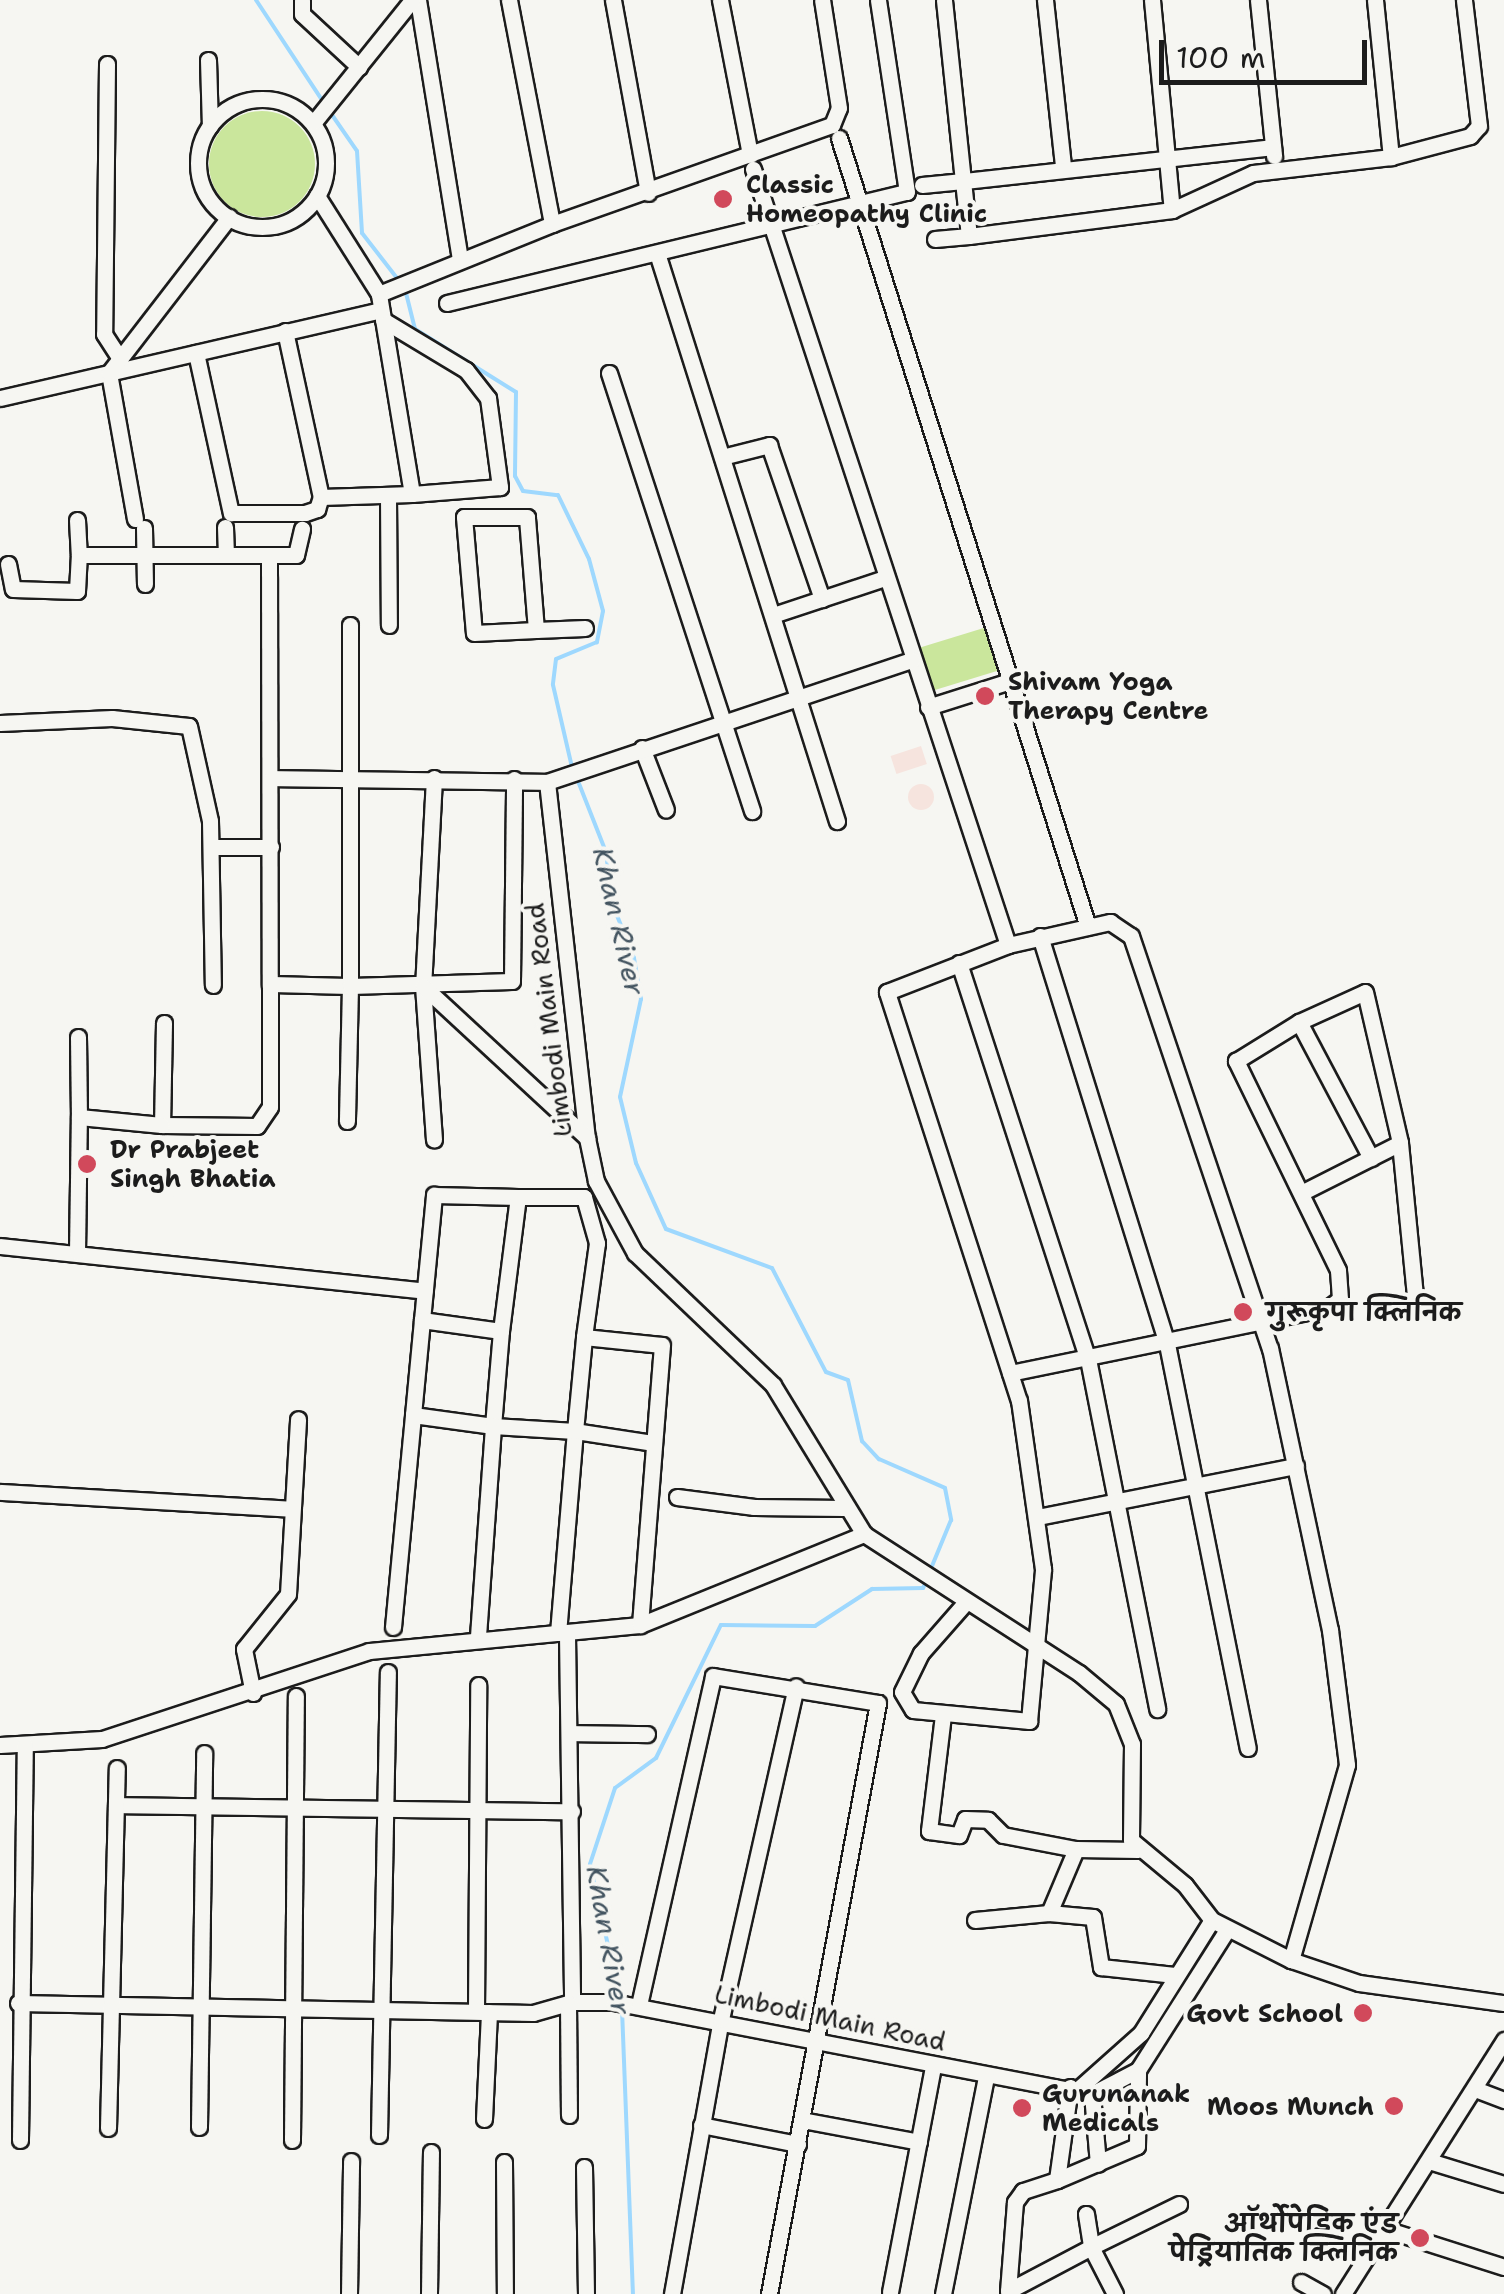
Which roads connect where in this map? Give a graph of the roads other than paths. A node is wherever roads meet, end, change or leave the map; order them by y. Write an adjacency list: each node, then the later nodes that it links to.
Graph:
1 (302, 0): 16 (street)
2 (415, 0): 16 (street); 38 (street)
3 (508, 0): 33 (street)
4 (613, 0): 28 (street)
5 (720, 0): 23 (street)
6 (822, 0): 23 (street)
7 (878, 0): 30 (street)
8 (944, 0): 26 (street)
9 (1045, 0): 24 (street)
10 (1152, 0): 21 (street)
11 (1258, 0): 20 (street)
12 (1375, 0): 22 (street)
13 (1464, 0): 22 (street)
14 (208, 60): 18 (street)
15 (107, 64): 43 (street)
16 (359, 67): 17 (street)
17 (318, 117): 18 (street); 29 (street)
18 (210, 126): 32 (street)
19 (838, 138): 30 (street)
20 (1273, 147): 21 (street); 25 (street)
21 (1167, 155): 24 (street); 31 (street)
22 (1391, 157): 25 (street)
23 (751, 162): 28 (street); 34 (street)
24 (1063, 167): 26 (street)
25 (1275, 170): 31 (street)
26 (964, 181): 27 (street); 35 (street)
27 (922, 186)
28 (648, 193): 33 (street)
29 (317, 196): 32 (street); 40 (street)
30 (858, 206): 34 (street); 72 (street)
31 (1172, 210): 35 (street)
32 (229, 217): 43 (street)
33 (552, 224): 38 (street)
34 (767, 227): 37 (street); 61 (street)
35 (969, 236): 36 (street)
36 (936, 239)
37 (657, 253): 39 (street); 47 (street)
38 (460, 258): 40 (street)
39 (447, 302)
40 (384, 303): 41 (street); 48 (street); 49 (street)
41 (284, 332): 42 (street); 50 (street)
42 (196, 352): 44 (street); 50 (street)
43 (120, 359): 44 (street)
44 (109, 373): 46 (street); 57 (street)
45 (609, 373): 75 (street)
46 (0, 398)
47 (722, 457): 63 (street); 64 (street)
48 (462, 491): 49 (street); 52 (street)
49 (412, 494): 51 (street)
50 (320, 497): 51 (street)
51 (388, 497): 65 (street)
52 (464, 517): 68 (street); 69 (street)
53 (77, 520): 56 (street)
54 (225, 527): 58 (street)
55 (302, 529): 59 (street)
56 (80, 556): 57 (street); 60 (street)
57 (145, 556): 58 (street); 62 (street)
58 (226, 556): 59 (street)
59 (269, 556): 78 (street)
60 (8, 564)
61 (884, 578): 63 (street); 71 (street)
62 (145, 584)
63 (822, 599): 64 (street)
64 (773, 615): 73 (street)
65 (389, 624)
66 (350, 625): 79 (street)
67 (585, 628): 68 (street)
68 (536, 630): 69 (street)
69 (474, 632): 70 (street)
70 (475, 653)
71 (912, 660): 73 (street); 74 (street)
72 (1010, 681): 74 (street); 88 (street)
73 (798, 694): 75 (street); 85 (street)
74 (928, 707): 90 (street)
75 (722, 719): 77 (street); 84 (street)
76 (0, 724): 86 (street)
77 (642, 748): 82 (street); 83 (street)
78 (272, 778): 79 (street); 87 (street)
79 (352, 778): 80 (street); 94 (street)
80 (434, 778): 81 (street); 95 (street)
81 (514, 779): 82 (street); 95 (street)
82 (547, 782): 102 (street, Limbodi Main Road)
83 (666, 810)
84 (752, 811)
85 (837, 821)
86 (211, 847): 87 (street); 93 (street)
87 (271, 848): 92 (street)
88 (1088, 927): 89 (street); 113 (street)
89 (1040, 936): 90 (street); 116 (street)
90 (1008, 945): 91 (street)
91 (959, 962): 117 (street); 118 (street)
92 (270, 984): 94 (street); 101 (street)
93 (213, 986)
94 (350, 986): 95 (street); 100 (street)
95 (423, 986): 102 (street); 103 (street)
96 (1299, 1022): 104 (street); 105 (street); 106 (street)
97 (164, 1023): 101 (street)
98 (78, 1036): 99 (street)
99 (79, 1117): 101 (street); 109 (street)
100 (346, 1120)
101 (162, 1124)
102 (587, 1138): 129 (street, Limbodi Main Road)
103 (434, 1140)
104 (1400, 1143): 105 (street); 111 (street)
105 (1371, 1158): 106 (street)
106 (1304, 1192): 113 (street)
107 (518, 1197): 110 (street); 114 (street); 115 (street)
108 (0, 1246): 109 (street)
109 (77, 1252): 110 (street)
110 (425, 1291): 112 (street)
111 (1415, 1295)
112 (422, 1320): 114 (street); 119 (street)
113 (1257, 1324): 116 (street); 124 (street)
114 (501, 1330): 121 (street)
115 (584, 1337): 122 (street); 123 (street)
116 (1167, 1344): 117 (street); 125 (street)
117 (1088, 1359): 118 (street); 128 (street)
118 (1010, 1374): 131 (street)
119 (412, 1415): 121 (street); 135 (street)
120 (298, 1419): 130 (street)
121 (493, 1426): 122 (street); 136 (street)
122 (575, 1431): 123 (street); 137 (street)
123 (654, 1443): 134 (street)
124 (1296, 1466): 125 (street); 165 (street)
125 (1198, 1486): 128 (street); 150 (street)
126 (0, 1492): 130 (street)
127 (677, 1496): 129 (street)
128 (1117, 1499): 131 (street); 144 (street)
129 (844, 1508): 132 (street, Limbodi Main Road)
130 (292, 1510): 142 (street)
131 (1038, 1516): 138 (street)
132 (864, 1534): 133 (street, Limbodi Main Road); 134 (street)
133 (965, 1603): 138 (street, Limbodi Main Road); 145 (street)
134 (640, 1625): 137 (street)
135 (393, 1627)
136 (478, 1636): 137 (street); 142 (street)
137 (567, 1640): 146 (street)
138 (1039, 1650): 145 (street); 160 (street, Limbodi Main Road)
139 (388, 1672): 156 (street)
140 (478, 1685): 157 (street)
141 (796, 1686): 170 (street); 176 (street); 177 (street)
142 (252, 1693): 148 (street)
143 (296, 1696): 155 (street)
144 (1157, 1709)
145 (943, 1715): 159 (street)
146 (571, 1734): 147 (street); 158 (street)
147 (647, 1734)
148 (25, 1744): 149 (street); 167 (street)
149 (0, 1745)
150 (1248, 1748)
151 (204, 1753): 154 (street)
152 (116, 1768): 153 (street)
153 (116, 1805): 154 (street); 171 (street)
154 (204, 1805): 155 (street); 172 (street)
155 (295, 1806): 156 (street); 173 (street)
156 (386, 1807): 157 (street); 174 (street)
157 (478, 1808): 158 (street); 175 (street)
158 (572, 1812): 168 (street)
159 (1076, 1849): 160 (street); 161 (street)
160 (1138, 1850): 163 (street)
161 (1049, 1913): 162 (street); 166 (street)
162 (975, 1920)
163 (1212, 1920): 164 (street); 166 (street)
164 (1227, 1930): 165 (street); 180 (street)
165 (1292, 1960): 169 (street)
166 (1175, 1975): 183 (street)
167 (18, 2002): 171 (street, Limbodi Main Road); 186 (street)
168 (570, 2003): 170 (street, Limbodi Main Road); 175 (street, Limbodi Main Road); 187 (street)
169 (1504, 2003)
170 (637, 2004): 176 (street, Limbodi Main Road)
171 (111, 2005): 172 (street, Limbodi Main Road); 192 (street)
172 (201, 2008): 173 (street, Limbodi Main Road); 191 (street)
173 (295, 2011): 174 (street, Limbodi Main Road); 195 (street)
174 (382, 2011): 175 (street, Limbodi Main Road); 193 (street)
175 (482, 2011): 188 (street)
176 (721, 2019): 177 (street, Limbodi Main Road); 190 (street)
177 (816, 2040): 179 (street, Limbodi Main Road); 189 (street)
178 (1504, 2040): 182 (street)
179 (932, 2067): 181 (street, Limbodi Main Road); 196 (street)
180 (1138, 2070): 183 (street); 202 (street)
181 (986, 2076): 183 (street, Limbodi Main Road); 220 (street)
182 (1475, 2089): 184 (street); 199 (street)
183 (1080, 2090): 202 (street); 204 (street)
184 (1504, 2100)
185 (0, 2104): 186 (street)
186 (20, 2104): 194 (street)
187 (570, 2115)
188 (484, 2119)
189 (802, 2120): 196 (street); 197 (street)
190 (702, 2125): 197 (street); 218 (street)
191 (199, 2127)
192 (108, 2128)
193 (379, 2135)
194 (20, 2140)
195 (292, 2140)
196 (918, 2142): 212 (street)
197 (798, 2144): 219 (street)
198 (431, 2152): 215 (street)
199 (1428, 2161): 205 (street); 208 (street)
200 (351, 2162): 214 (street)
201 (504, 2162): 216 (street)
202 (1098, 2164): 204 (street)
203 (584, 2167): 217 (street)
204 (1057, 2180): 213 (street)
205 (1504, 2184)
206 (1180, 2204): 209 (street)
207 (1086, 2214): 209 (street)
208 (1385, 2229): 210 (street); 223 (street)
209 (1091, 2247): 213 (street); 221 (street)
210 (1504, 2267)
211 (1301, 2282): 222 (street)
212 (890, 2292)
213 (1005, 2293)
214 (349, 2294)
215 (429, 2294)
216 (506, 2294)
217 (586, 2294)
218 (672, 2294)
219 (770, 2294)
220 (942, 2294)
221 (1115, 2294)
222 (1323, 2294)
223 (1343, 2294)

